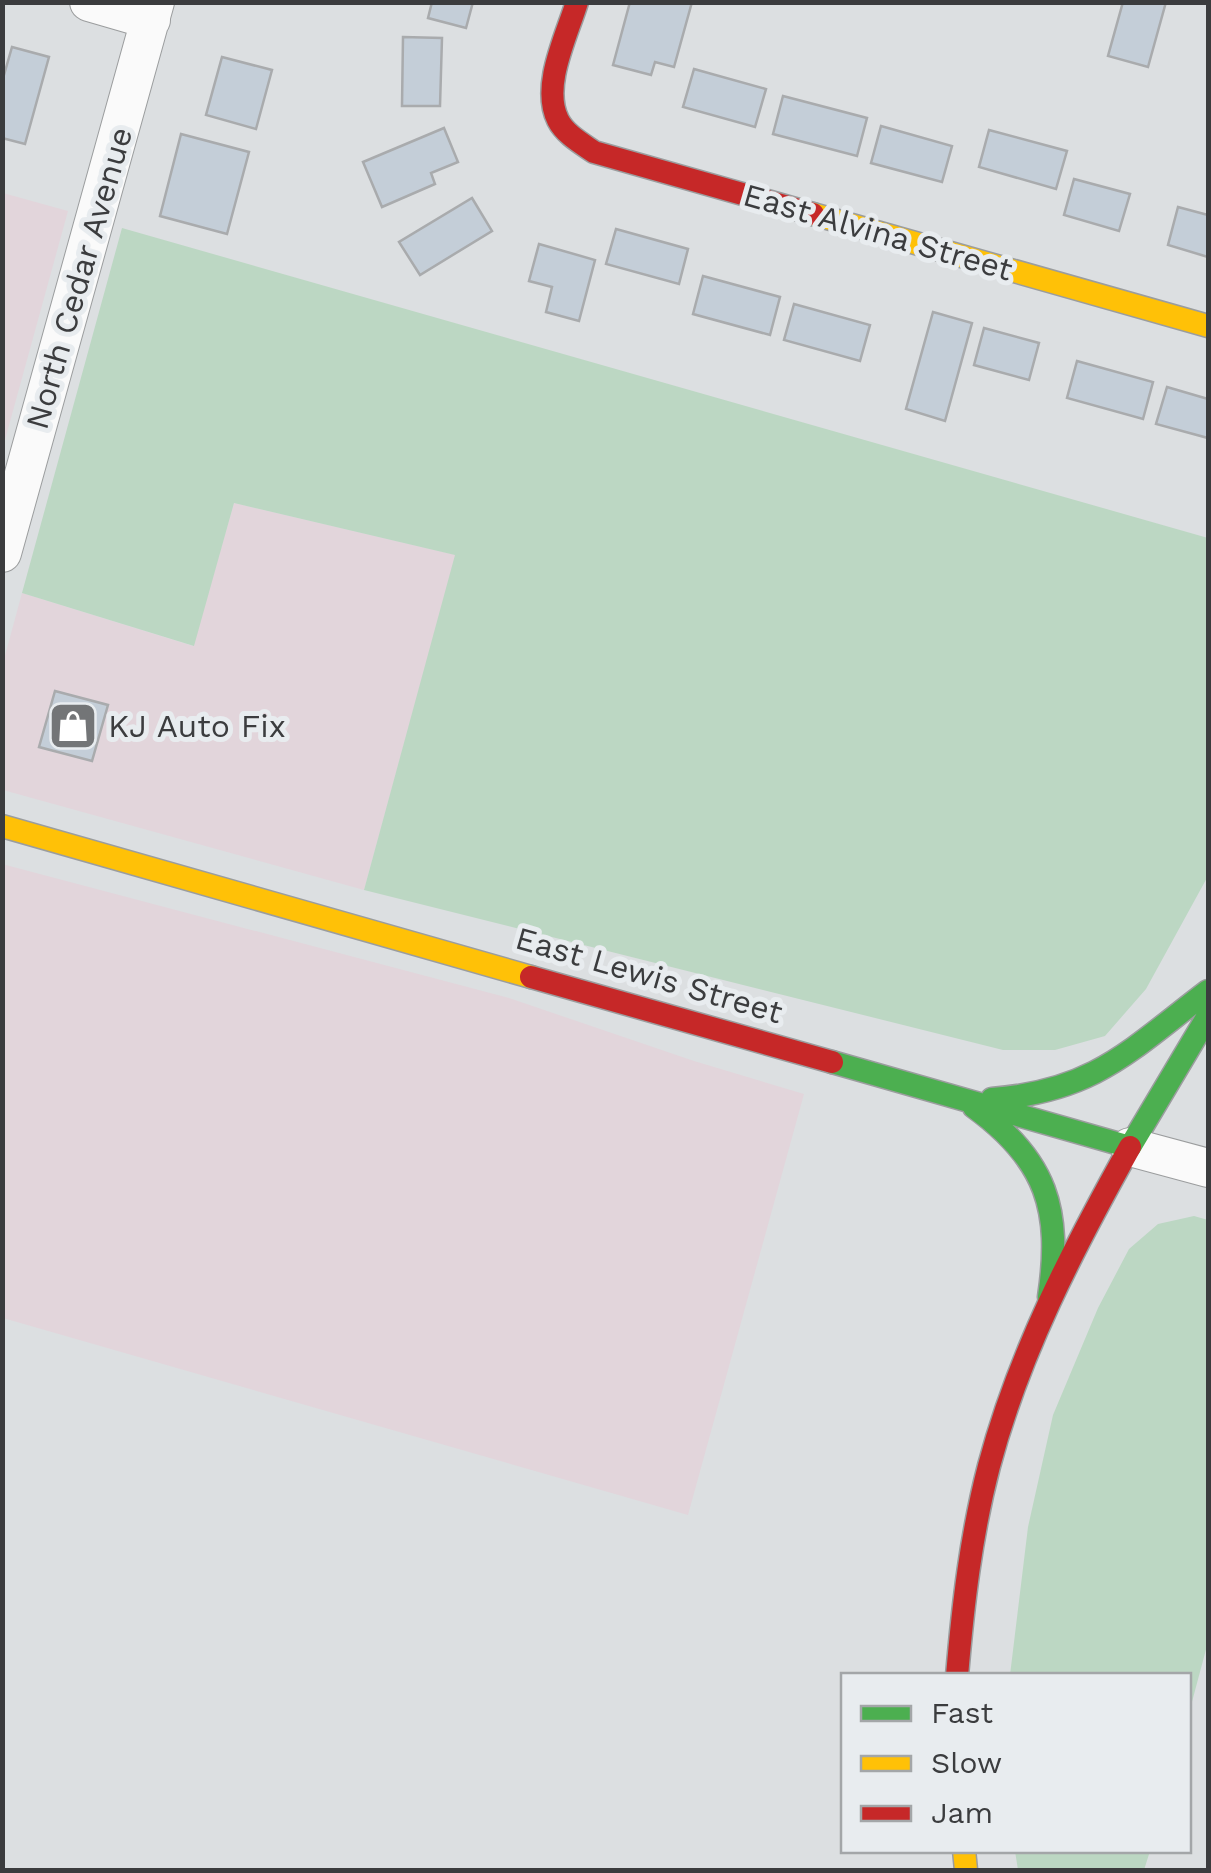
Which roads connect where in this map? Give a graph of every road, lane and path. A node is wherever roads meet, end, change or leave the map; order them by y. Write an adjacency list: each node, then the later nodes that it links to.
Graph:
1 (89, 2): 3 (street)
2 (577, 2): 4 (main road, East Alvina Street)
3 (153, 11): 5 (street, North Cedar Avenue)
4 (1208, 326)
5 (2, 553)
6 (2, 826): 9 (main road, East Lewis Street)
7 (1208, 991): 9 (main road)
8 (1208, 1016): 10 (main road)
9 (959, 1098): 10 (main road, East Lewis Street); 12 (main road)
10 (1130, 1146): 11 (street); 12 (main road)
11 (1208, 1168)
12 (1049, 1296): 13 (main road)
13 (957, 1673)

